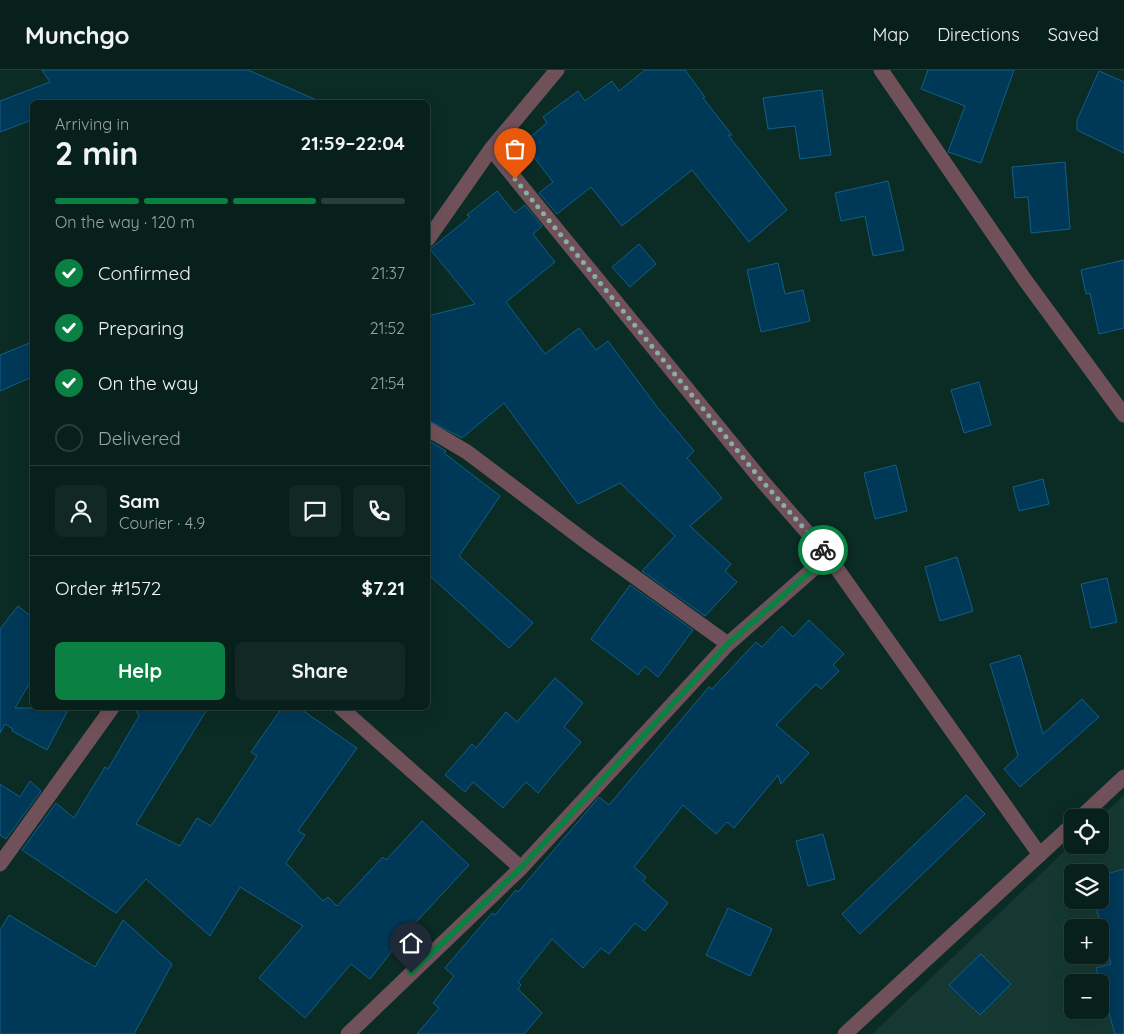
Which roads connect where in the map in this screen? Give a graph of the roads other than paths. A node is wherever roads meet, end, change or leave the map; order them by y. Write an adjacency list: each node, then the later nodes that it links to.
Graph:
1 (557, 70): 3 (street)
2 (881, 70): 5 (street)
3 (491, 149): 4 (street); 7 (street)
4 (430, 236)
5 (1124, 415)
6 (430, 430): 8 (street)
7 (828, 556): 8 (street); 14 (street)
8 (728, 644): 16 (street)
9 (111, 710): 15 (street)
10 (343, 710): 16 (street)
11 (1124, 777): 12 (street)
12 (1090, 809)
13 (1064, 832): 14 (street)
14 (1040, 854): 18 (street)
15 (0, 864)
16 (521, 868): 17 (street)
17 (348, 1034)
18 (845, 1034)

